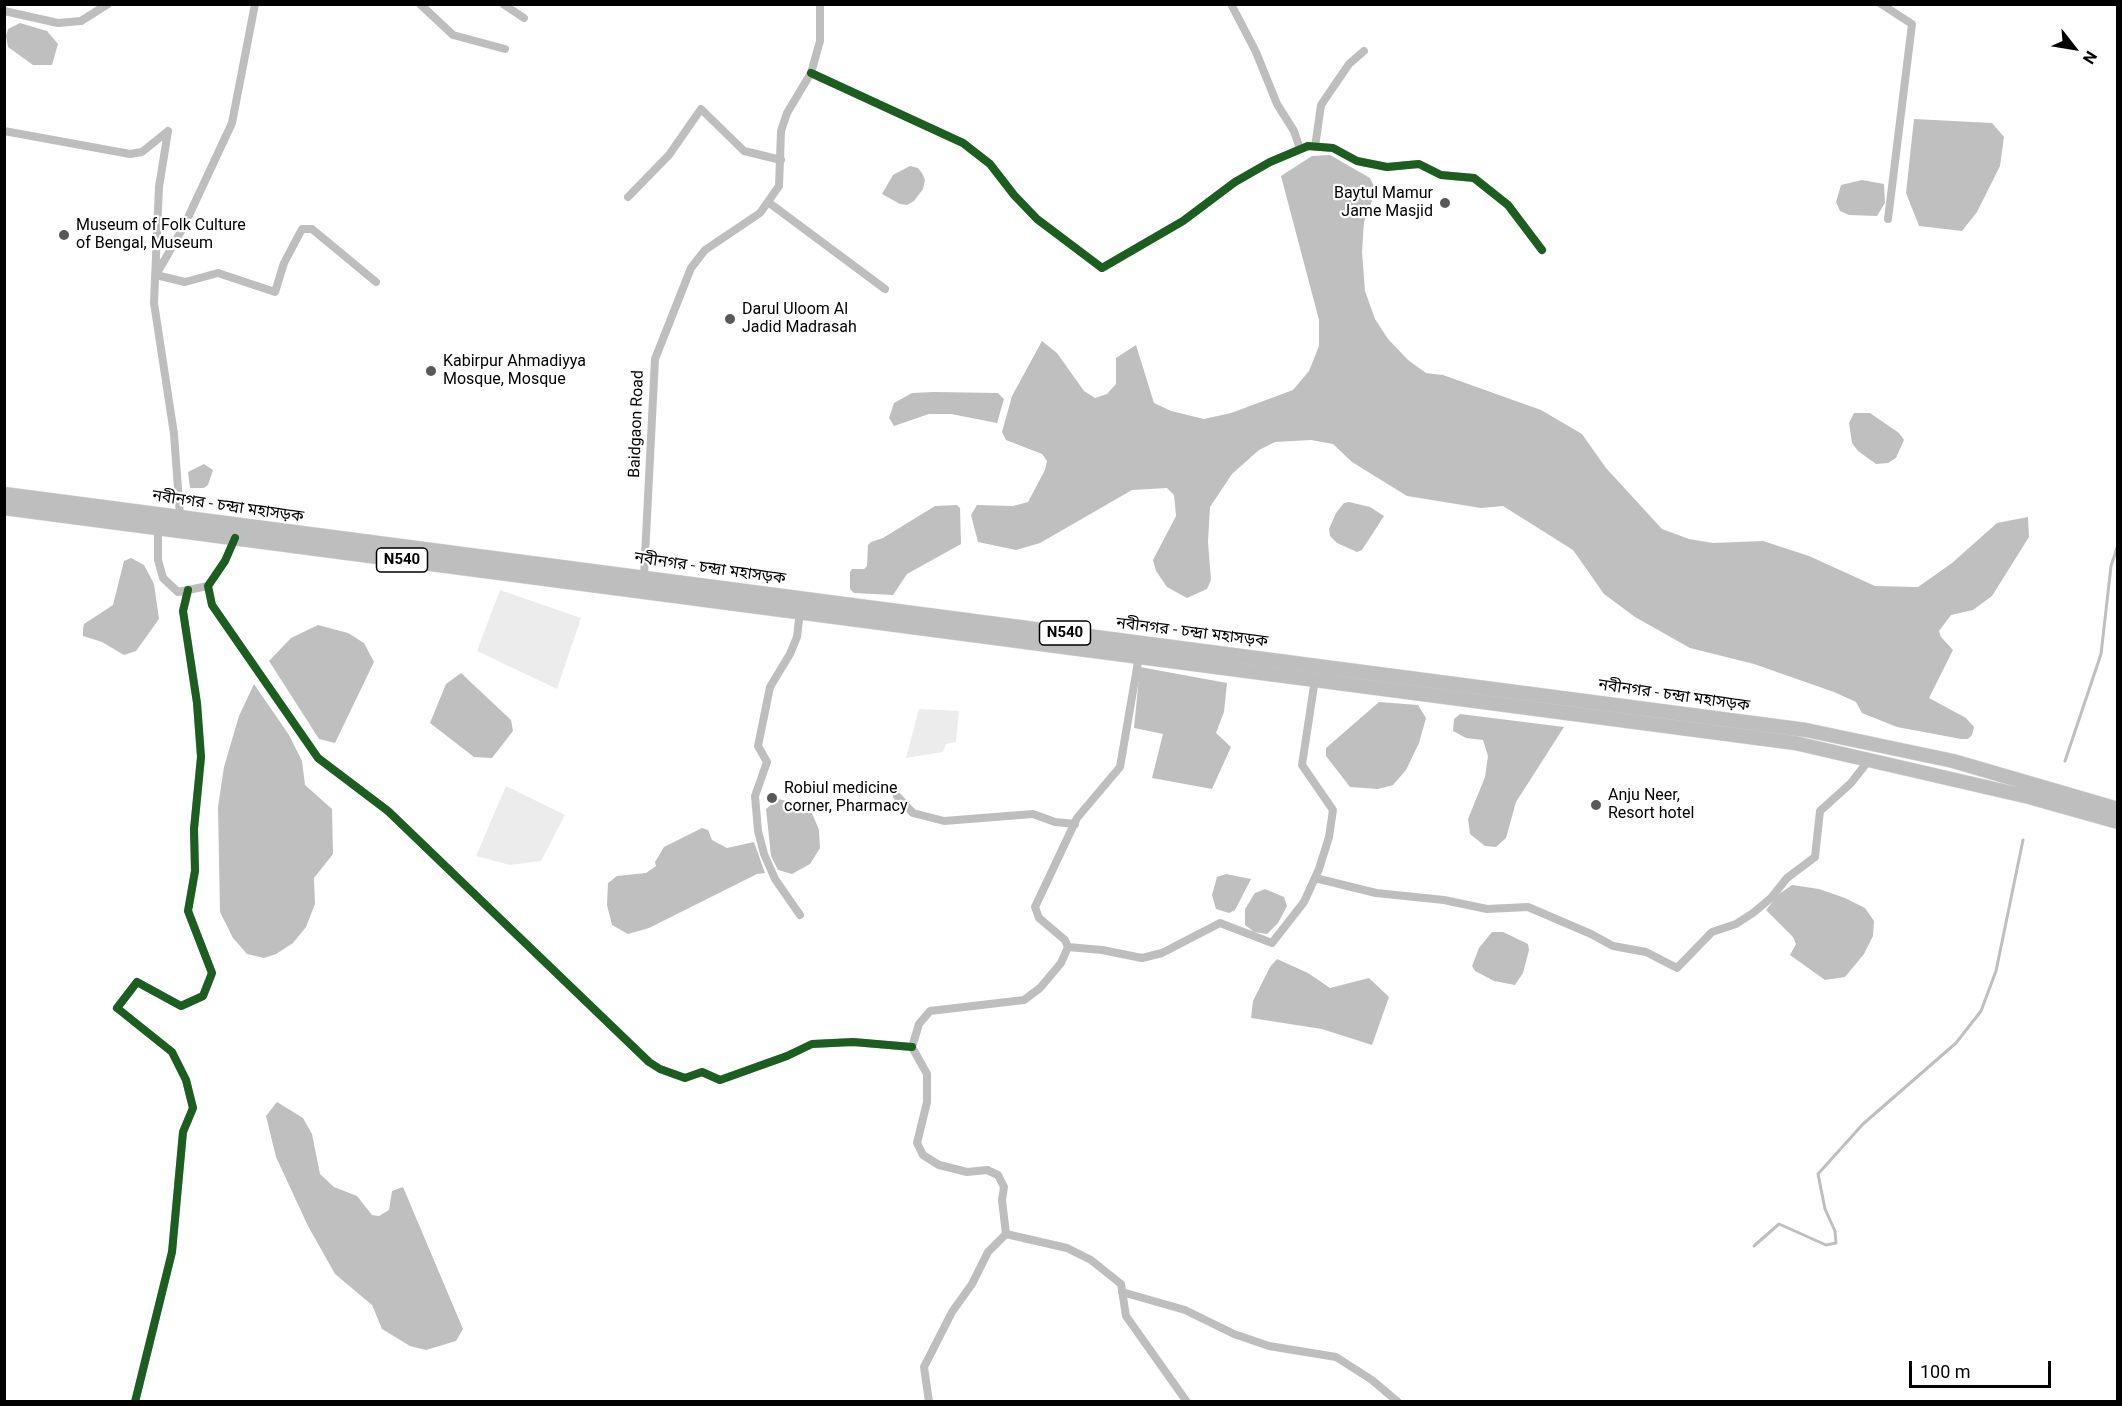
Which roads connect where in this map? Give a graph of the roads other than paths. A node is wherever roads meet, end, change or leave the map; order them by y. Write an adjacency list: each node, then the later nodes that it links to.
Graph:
1 (108, 4): 8 (street)
2 (255, 4): 21 (street)
3 (420, 4): 10 (street)
4 (503, 4): 9 (street)
5 (820, 4): 12 (street, Baidgaon Road)
6 (1231, 4): 15 (street)
7 (1881, 4): 19 (street)
8 (4, 11)
9 (524, 18)
10 (505, 49)
11 (1364, 51): 14 (street)
12 (811, 73): 15 (street); 16 (street, Baidgaon Road)
13 (4, 131): 21 (street)
14 (1315, 147): 15 (street); 20 (street)
15 (1300, 149)
16 (782, 160): 17 (street); 18 (street, Baidgaon Road)
17 (628, 197)
18 (768, 202): 23 (street); 29 (street, Baidgaon Road)
19 (1888, 219)
20 (1542, 250)
21 (156, 275): 22 (street); 26 (street)
22 (376, 282)
23 (885, 289)
24 (4, 494): 26 (highway, নবীনগর - চন্দ্রা মহাসড়ক / N540)
25 (4, 508): 27 (highway, নবীনগর - চন্দ্রা মহাসড়ক / N540)
26 (180, 516): 29 (highway, নবীনগর - চন্দ্রা মহাসড়ক / N540)
27 (158, 528): 28 (highway, নবীনগর - চন্দ্রা মহাসড়ক / N540); 31 (street)
28 (235, 538): 30 (street); 32 (highway, নবীনগর - চন্দ্রা মহাসড়ক / N540)
29 (644, 576): 37 (highway, নবীনগর - চন্দ্রা মহাসড়ক / N540)
30 (208, 586): 31 (street); 43 (street)
31 (188, 590): 46 (street)
32 (800, 611): 33 (highway, নবীনগর - চন্দ্রা মহাসড়ক / N540); 41 (street)
33 (1139, 656): 34 (highway, নবীনগর - চন্দ্রা মহাসড়ক / N540); 39 (street)
34 (1315, 679): 35 (highway, নবীনগর - চন্দ্রা মহাসড়ক / N540); 40 (street)
35 (1869, 760): 38 (highway, নবীনগর - চন্দ্রা মহাসড়ক / N540); 40 (street)
36 (897, 796): 39 (street)
37 (2118, 809)
38 (2118, 822)
39 (1075, 824): 42 (street)
40 (1315, 878): 42 (street)
41 (800, 915)
42 (1068, 947): 43 (street)
43 (912, 1047): 44 (street)
44 (1006, 1234): 45 (street); 47 (street)
45 (1122, 1292): 48 (street); 49 (street)
46 (135, 1401)
47 (928, 1401)
48 (1187, 1401)
49 (1398, 1401)

